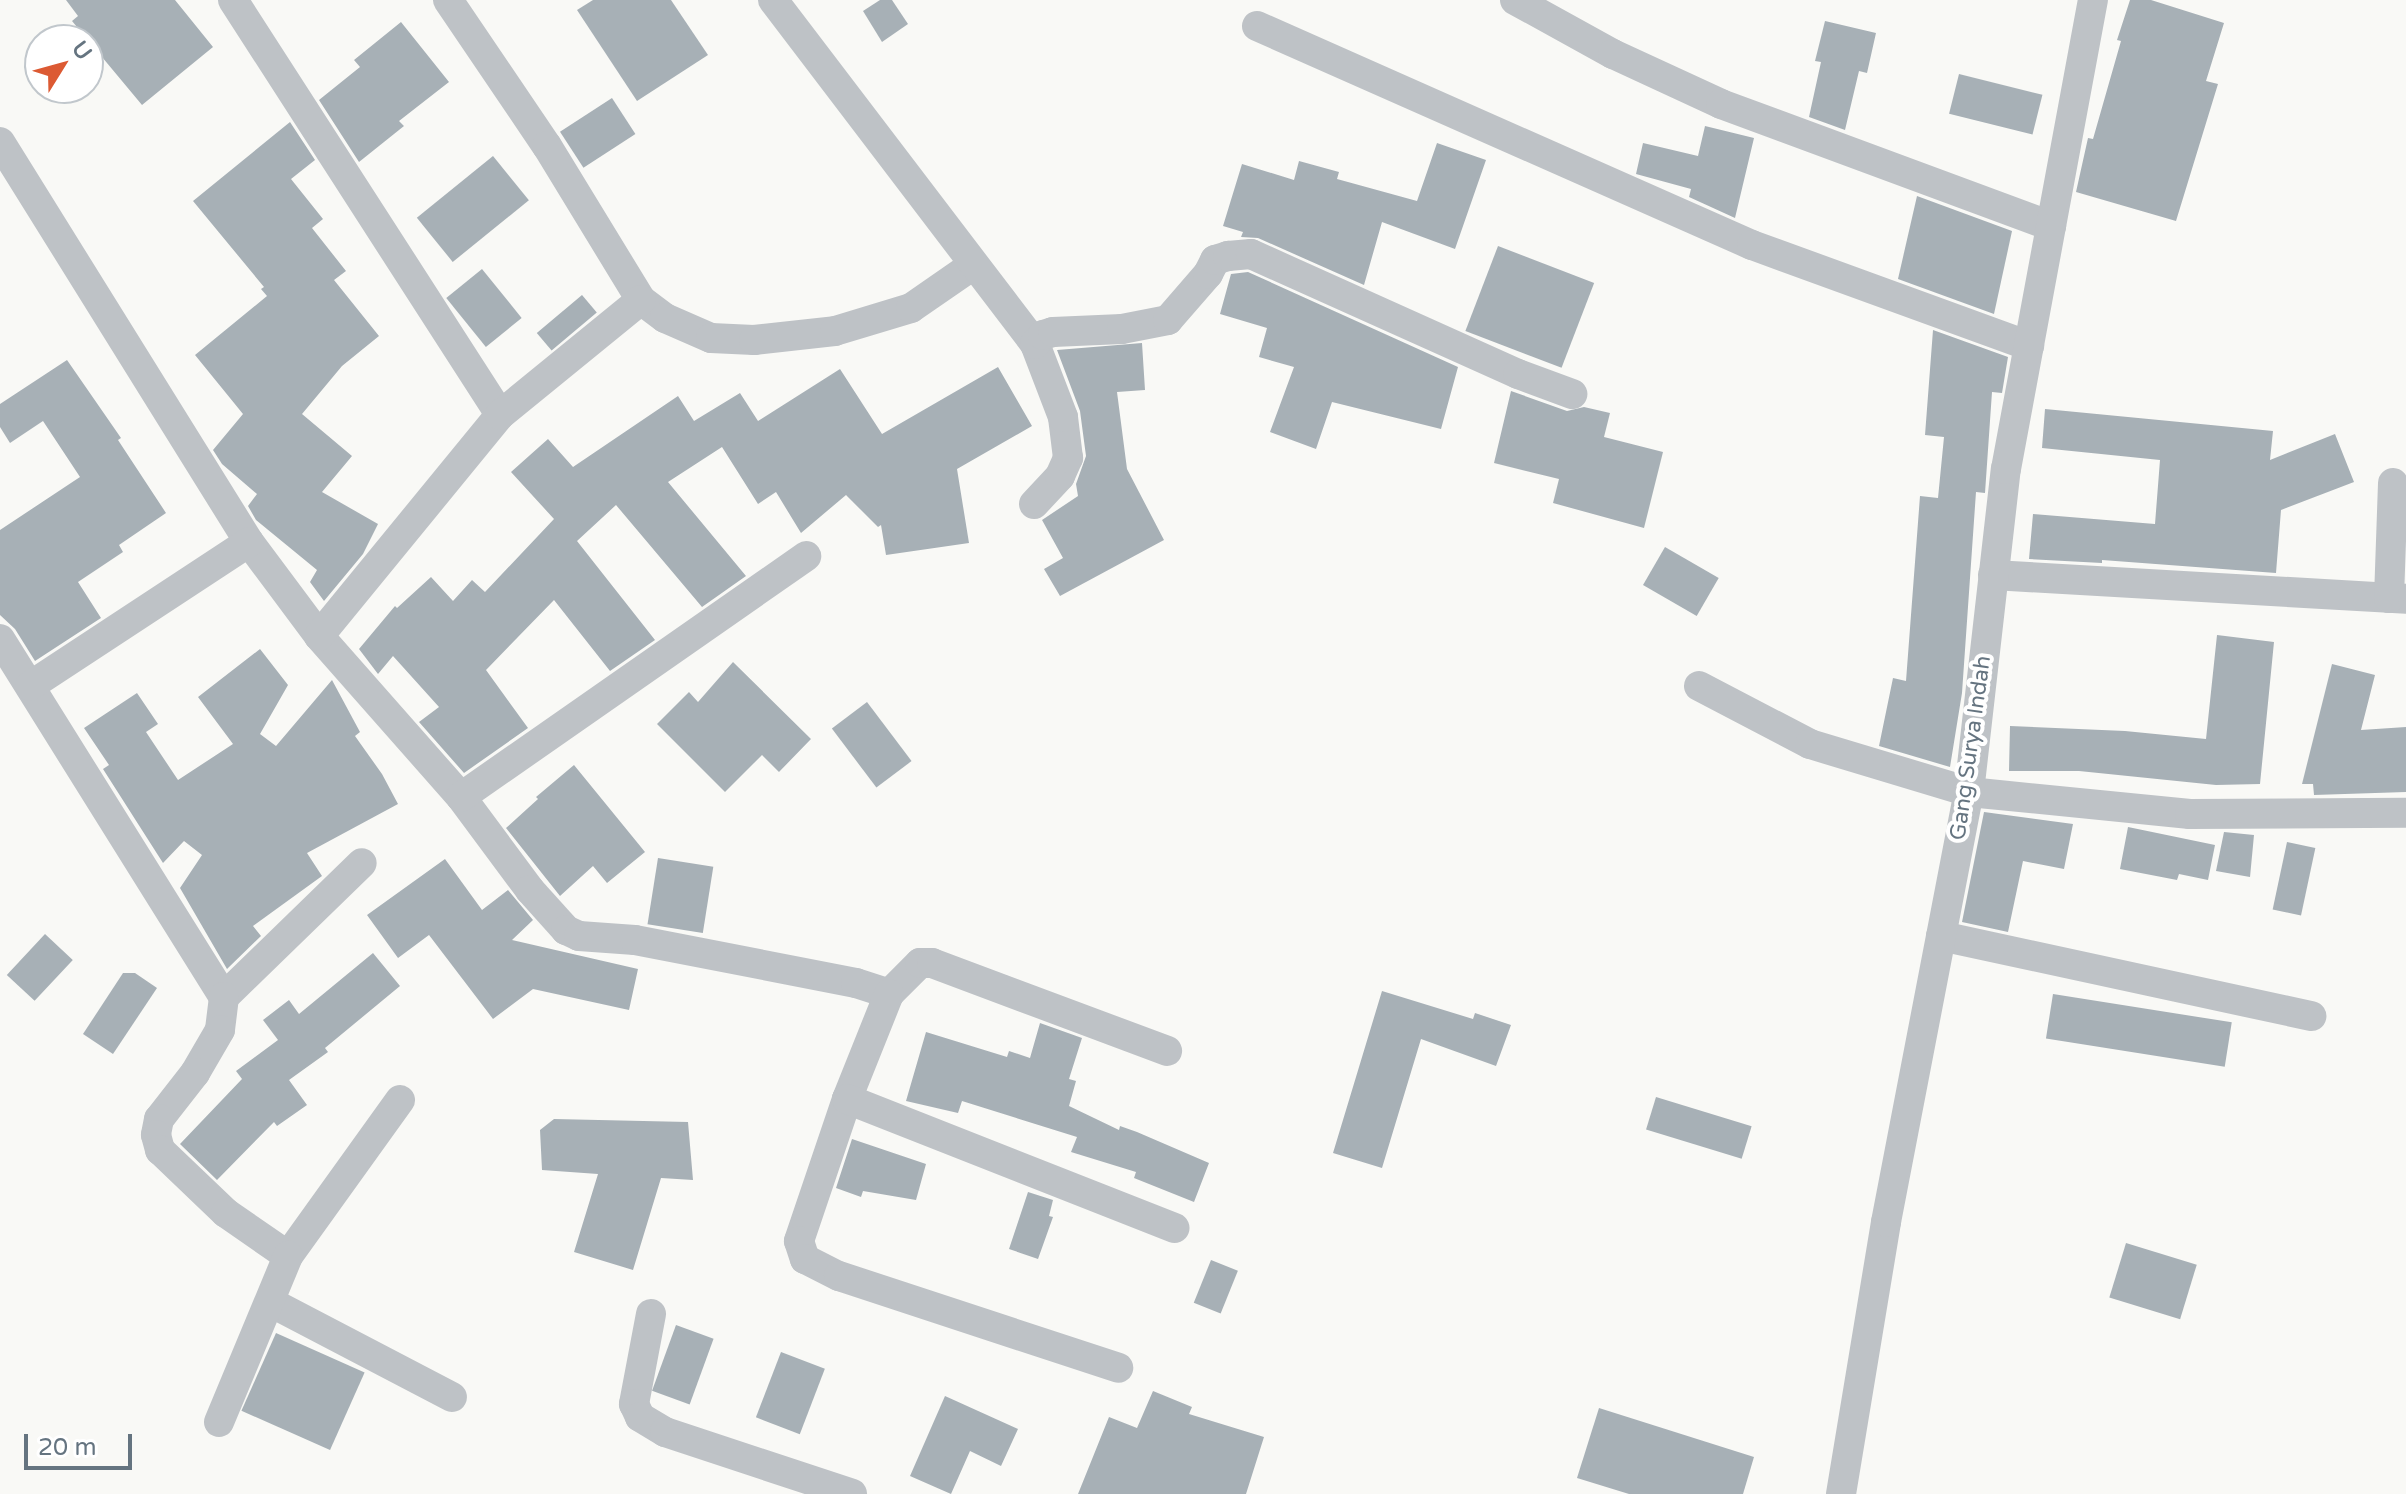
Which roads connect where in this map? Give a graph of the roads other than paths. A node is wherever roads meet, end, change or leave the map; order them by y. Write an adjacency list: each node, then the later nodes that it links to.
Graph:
1 (233, 0): 14 (street)
2 (448, 0): 10 (street)
3 (773, 0): 9 (street)
4 (1515, 0): 8 (street)
5 (2093, 0): 8 (street, Gang Surya Indah)
6 (1257, 26): 12 (street)
7 (0, 142): 17 (street)
8 (2051, 226): 12 (street, Gang Surya Indah)
9 (973, 265): 10 (street); 11 (street)
10 (641, 300): 14 (street)
11 (1035, 344): 13 (street); 16 (street)
12 (2029, 346): 19 (street, Gang Surya Indah)
13 (1572, 394)
14 (500, 415): 21 (street)
15 (2393, 483): 20 (street)
16 (1034, 504)
17 (249, 542): 21 (street); 23 (street)
18 (806, 556): 26 (street)
19 (1993, 575): 20 (street); 25 (street, Gang Surya Indah)
20 (2397, 599)
21 (319, 636): 26 (street)
22 (0, 639): 23 (street)
23 (30, 686): 31 (street)
24 (1699, 686): 25 (street)
25 (1969, 792): 27 (street); 29 (street, Gang Surya Indah)
26 (461, 797): 30 (street)
27 (2406, 813)
28 (362, 863): 31 (street)
29 (1941, 936): 32 (street); 44 (street, Gang Surya Indah)
30 (889, 994): 33 (street); 34 (street)
31 (224, 997): 37 (street)
32 (2311, 1016)
33 (1167, 1051)
34 (847, 1099): 36 (street); 40 (street)
35 (400, 1100): 37 (street)
36 (1174, 1228)
37 (288, 1256): 38 (street)
38 (272, 1303): 41 (street); 42 (street)
39 (651, 1314): 43 (street)
40 (1118, 1368)
41 (452, 1397)
42 (219, 1422)
43 (852, 1494)
44 (1841, 1494)

